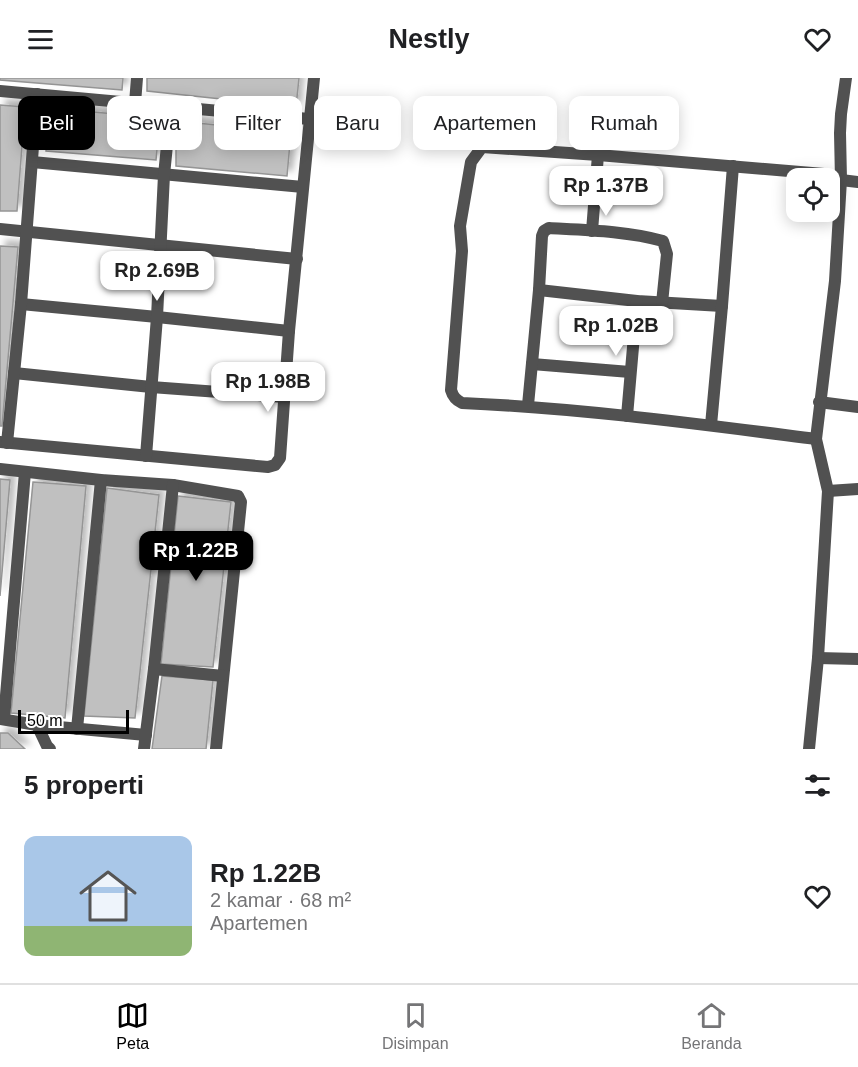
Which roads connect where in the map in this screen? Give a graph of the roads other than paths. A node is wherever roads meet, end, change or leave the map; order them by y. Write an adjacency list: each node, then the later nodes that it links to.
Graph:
1 (137, 78): 6 (street)
2 (314, 78): 9 (street)
3 (846, 78): 15 (street)
4 (0, 91): 5 (street)
5 (37, 94): 7 (street); 12 (street)
6 (136, 96)
7 (107, 100)
8 (202, 109): 9 (street)
9 (309, 118): 17 (street)
10 (167, 150): 14 (street)
11 (598, 155): 13 (street); 20 (street); 36 (street)
12 (32, 162): 14 (street); 19 (street)
13 (732, 166): 15 (street); 27 (street)
14 (164, 175): 17 (street); 21 (street)
15 (841, 180): 16 (street); 35 (street)
16 (858, 182)
17 (303, 187): 22 (street)
18 (0, 229): 19 (street)
19 (26, 231): 21 (street); 26 (street)
20 (592, 231): 23 (street); 25 (street)
21 (161, 245): 22 (street); 28 (street)
22 (297, 259): 29 (street)
23 (539, 290): 24 (street); 30 (street)
24 (637, 302): 25 (street); 31 (street)
25 (662, 303): 27 (street)
26 (21, 304): 28 (street); 32 (street)
27 (722, 306): 39 (street)
28 (157, 317): 29 (street); 33 (street)
29 (290, 331): 34 (street)
30 (532, 364): 31 (street); 36 (street)
31 (630, 372): 38 (street)
32 (14, 374): 33 (street); 41 (street)
33 (152, 387): 34 (street); 42 (street)
34 (285, 397): 42 (street)
35 (819, 402): 37 (street); 40 (street)
36 (528, 405): 38 (street)
37 (858, 407)
38 (627, 416): 39 (street)
39 (711, 425): 40 (street)
40 (816, 439): 48 (street)
41 (4, 443): 42 (street)
42 (146, 456)
43 (0, 470): 44 (street)
44 (25, 472): 45 (street); 53 (street)
45 (101, 480): 46 (street); 55 (street)
46 (173, 485): 51 (street); 52 (street)
47 (858, 489): 48 (street)
48 (828, 490): 49 (street)
49 (818, 658): 50 (street); 60 (street)
50 (858, 658)
51 (154, 669): 52 (street); 56 (street)
52 (223, 676): 59 (street)
53 (2, 719): 54 (street)
54 (37, 725): 55 (street); 57 (street)
55 (77, 729): 56 (street)
56 (146, 735): 58 (street)
57 (50, 749)
58 (144, 749)
59 (216, 749)
60 (809, 749)

